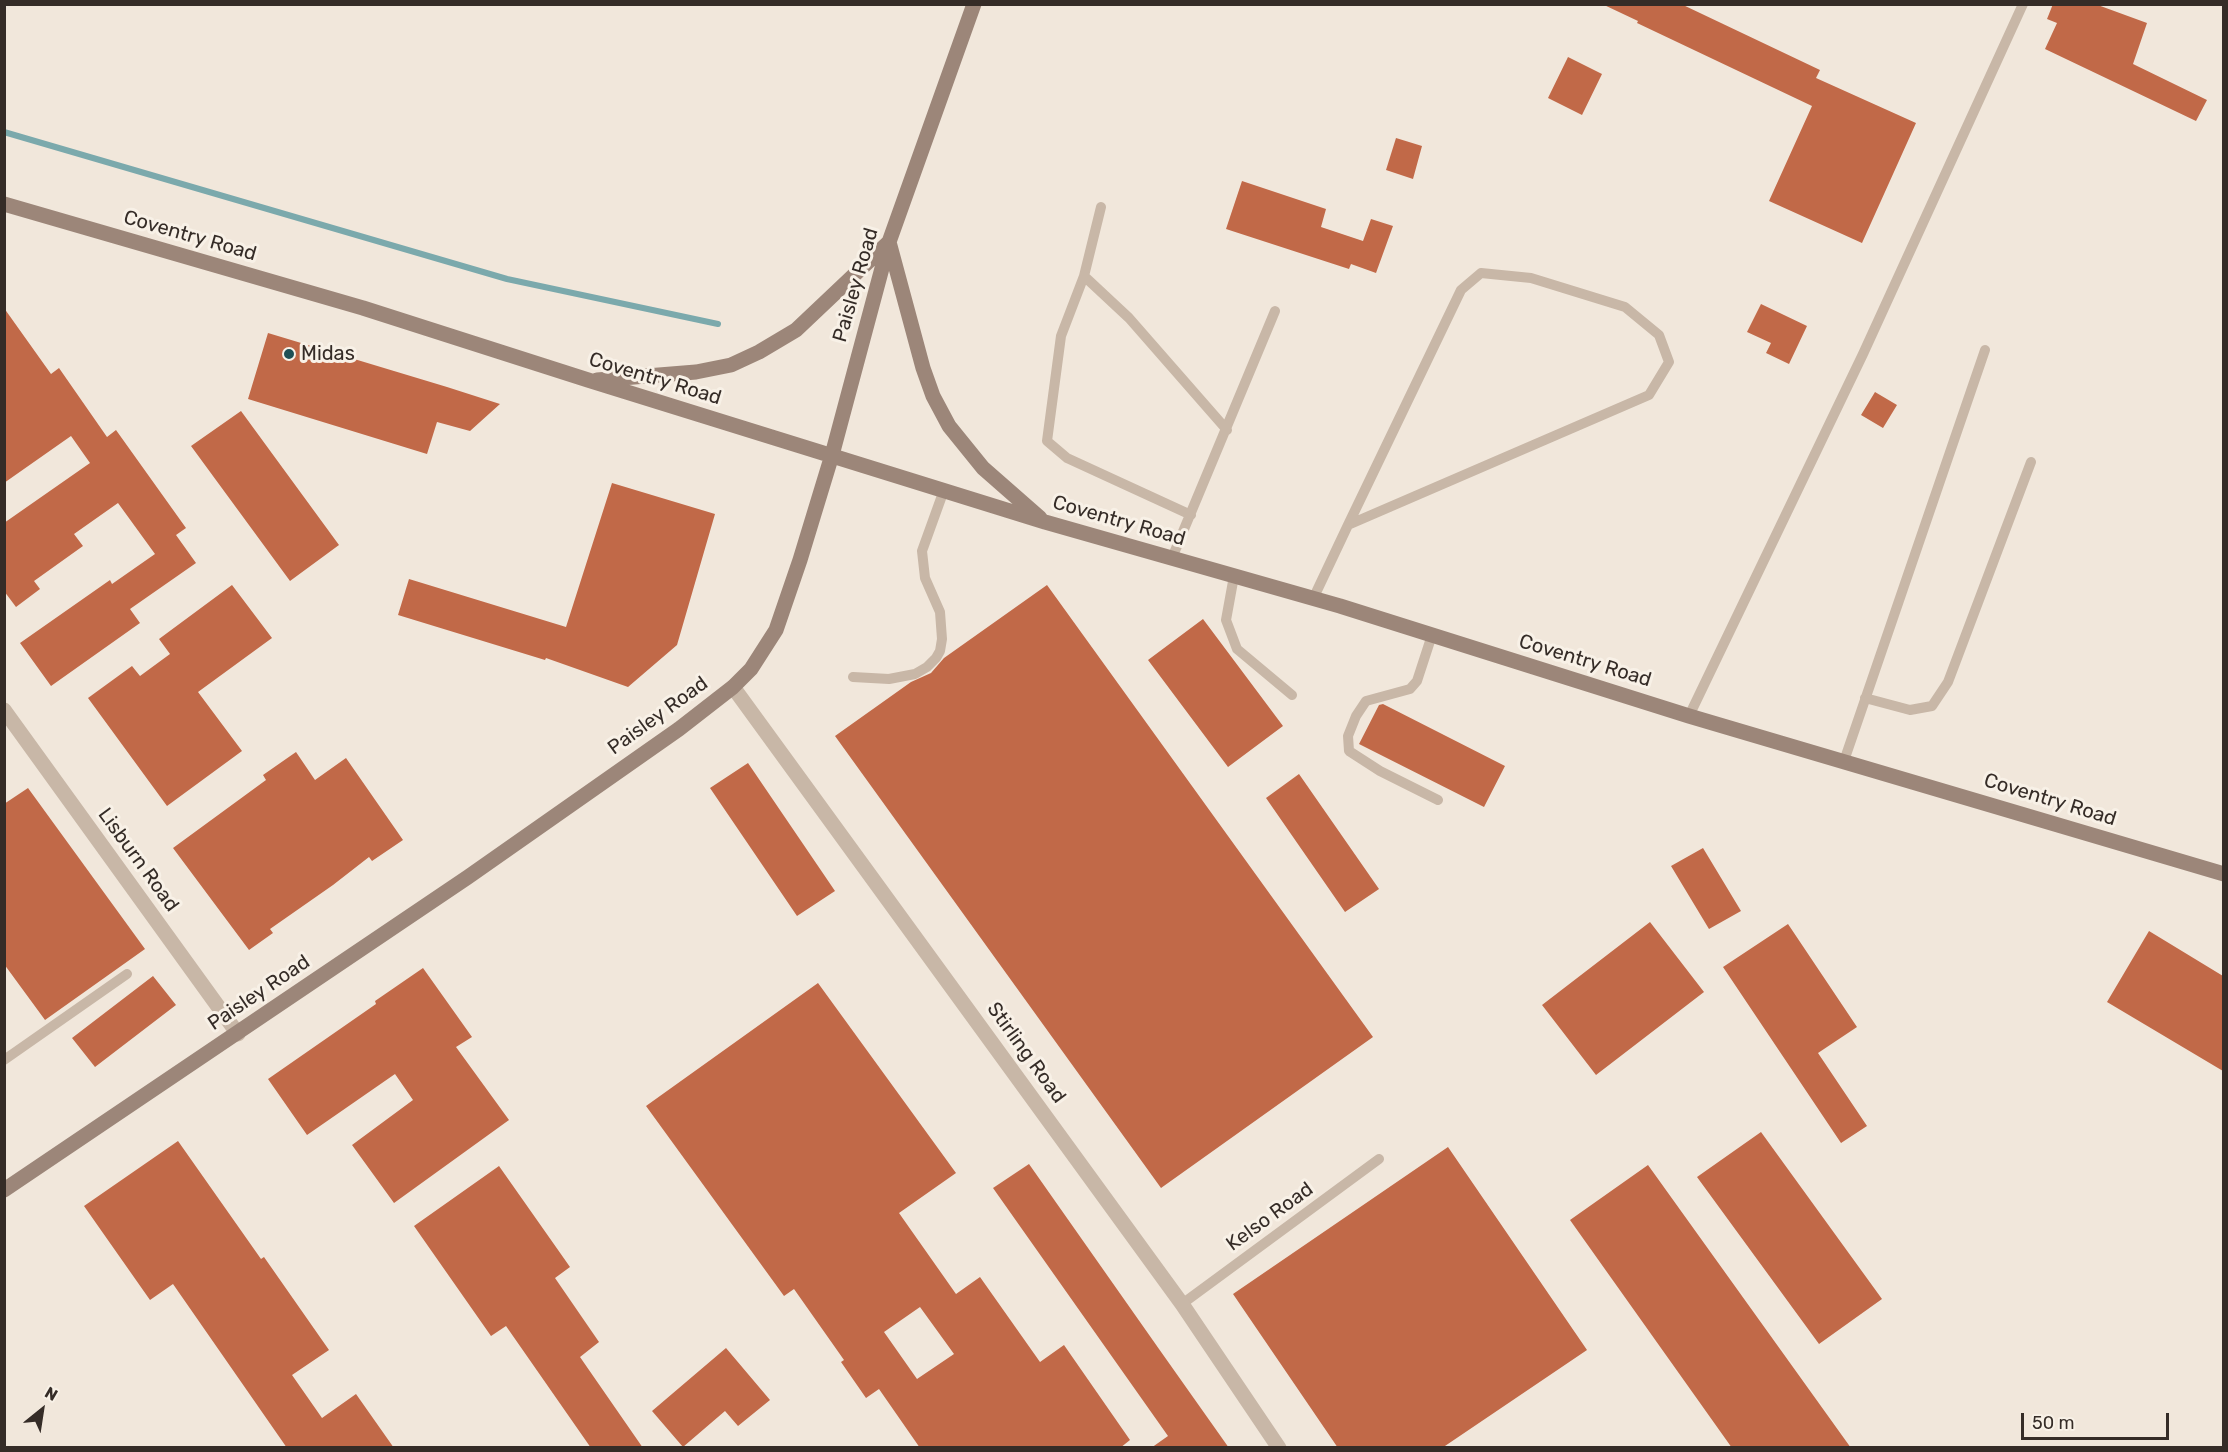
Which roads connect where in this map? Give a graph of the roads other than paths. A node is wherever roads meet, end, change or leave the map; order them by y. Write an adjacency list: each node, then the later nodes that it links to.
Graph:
1 (974, 4): 5 (street, Paisley Road)
2 (2023, 4): 26 (lane)
3 (4, 204): 9 (street, Coventry Road)
4 (1101, 207): 6 (lane)
5 (889, 242): 9 (street); 11 (street, Paisley Road); 15 (street)
6 (1084, 276): 10 (lane); 14 (lane)
7 (1275, 311): 10 (lane)
8 (1985, 350): 24 (lane)
9 (588, 380): 11 (street, Coventry Road)
10 (1227, 430): 14 (lane)
11 (832, 455): 13 (street, Coventry Road); 22 (street, Paisley Road)
12 (2031, 462): 24 (lane)
13 (944, 490): 15 (street, Coventry Road); 21 (lane)
14 (1191, 515): 17 (lane)
15 (1045, 522): 17 (street, Coventry Road)
16 (1348, 525): 16 (lane); 19 (lane)
17 (1172, 558): 18 (street, Coventry Road)
18 (1234, 576): 19 (street, Coventry Road); 23 (lane)
19 (1313, 599): 20 (street, Coventry Road)
20 (1432, 635): 26 (street, Coventry Road); 28 (lane)
21 (853, 677)
22 (733, 687): 31 (street, Paisley Road); 35 (street, Stirling Road)
23 (1292, 695)
24 (1866, 698): 27 (lane)
25 (4, 710): 31 (street, Lisburn Road)
26 (1689, 716): 27 (street, Coventry Road)
27 (1844, 761): 29 (street, Coventry Road)
28 (1438, 800)
29 (2223, 874)
30 (127, 974): 32 (lane)
31 (238, 1034): 34 (street, Paisley Road)
32 (4, 1060)
33 (1379, 1159): 35 (lane, Kelso Road)
34 (4, 1190)
35 (1182, 1304): 36 (street, Stirling Road)
36 (1279, 1448)

